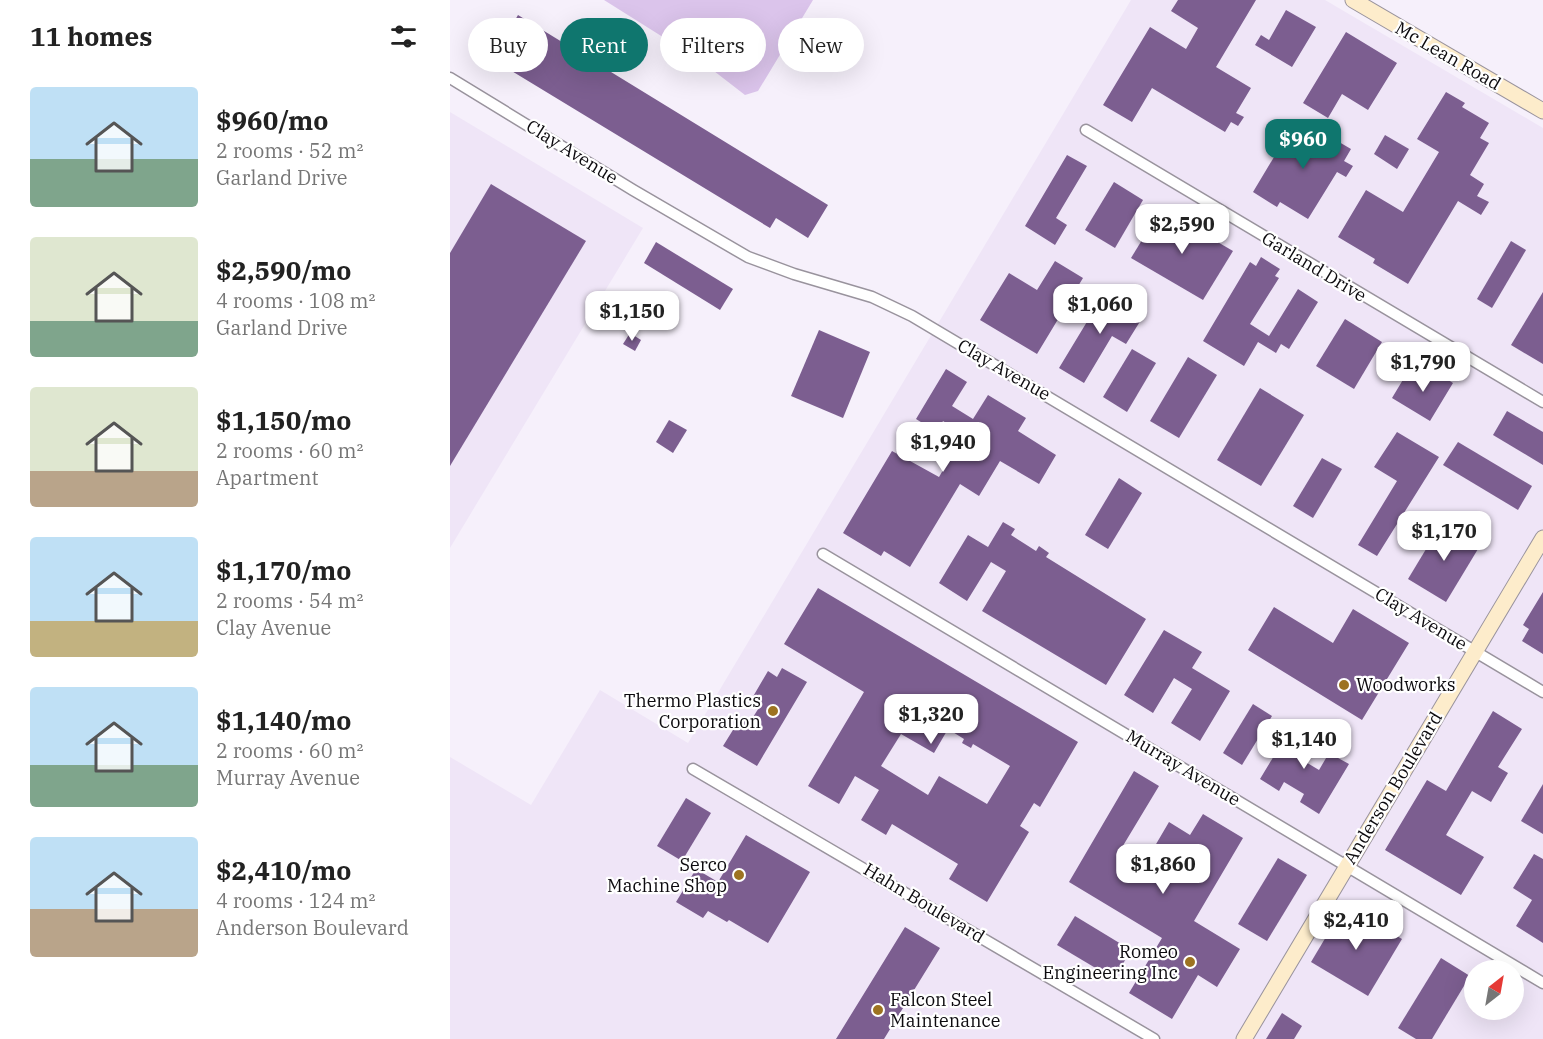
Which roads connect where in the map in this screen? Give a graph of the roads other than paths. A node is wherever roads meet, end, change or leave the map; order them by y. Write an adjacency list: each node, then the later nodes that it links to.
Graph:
1 (1353, 0): 3 (street, Mc Lean Road)
2 (450, 78): 8 (street, Clay Avenue)
3 (1543, 111)
4 (1086, 130): 5 (street, Garland Drive)
5 (1543, 402)
6 (1543, 538): 8 (street, Anderson Boulevard)
7 (823, 554): 11 (street, Murray Avenue)
8 (1475, 652): 9 (street, Clay Avenue); 11 (street, Anderson Boulevard)
9 (1543, 692)
10 (693, 769): 13 (street, Hahn Boulevard)
11 (1347, 866): 12 (street, Murray Avenue); 14 (street, Anderson Boulevard)
12 (1543, 983)
13 (1154, 1039)
14 (1244, 1039)

